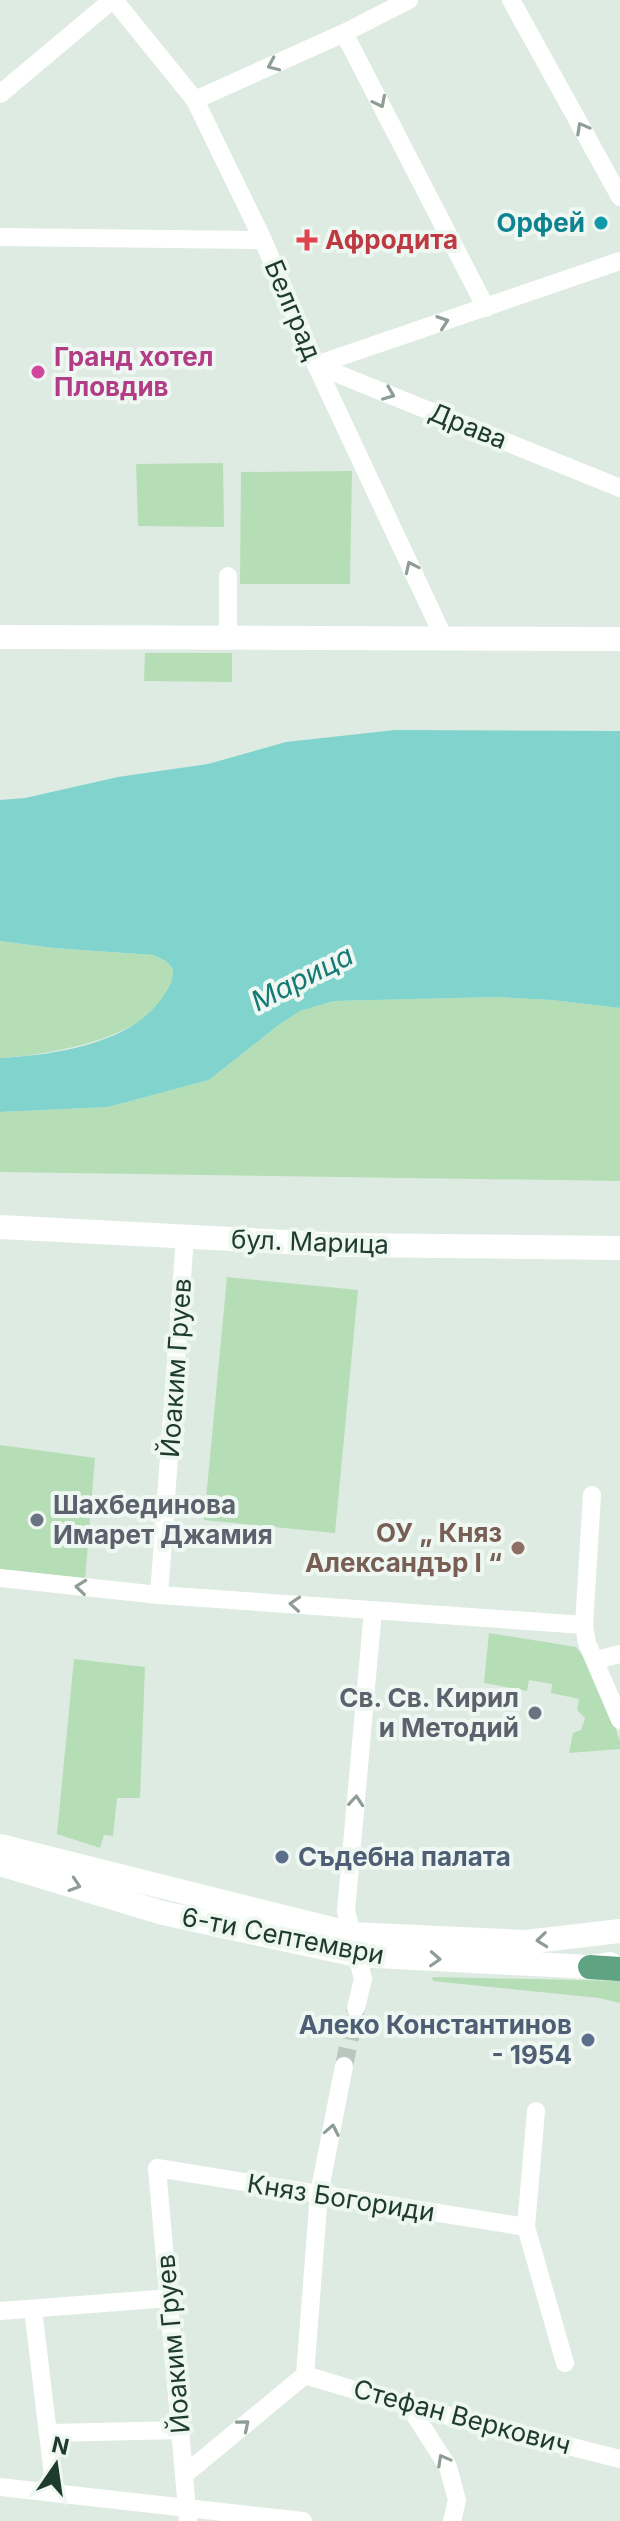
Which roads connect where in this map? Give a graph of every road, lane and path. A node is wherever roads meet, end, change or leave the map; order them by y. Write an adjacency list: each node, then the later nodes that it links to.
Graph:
1 (113, 0): 5 (street); 6 (street, Белград)
2 (409, 0): 4 (street)
3 (511, 0): 7 (street, one-way to 3)
4 (344, 33): 6 (street, one-way to 6); 11 (street, one-way to 11)
5 (0, 94)
6 (195, 100): 9 (street, Белград)
7 (620, 197)
8 (0, 237): 9 (street)
9 (263, 240): 12 (street, Белград)
10 (620, 261): 11 (street)
11 (486, 308): 12 (street, one-way to 11)
12 (316, 365): 13 (street, Драва, one-way to 13); 17 (street, Белград, one-way to 12)
13 (620, 488)
14 (228, 576): 15 (street)
15 (228, 636): 16 (street); 17 (street)
16 (0, 637)
17 (444, 638): 18 (street)
18 (620, 639)
19 (0, 1227): 20 (street, бул. Марица)
20 (185, 1237): 21 (street, бул. Марица); 24 (street, Йоаким Груев)
21 (620, 1248)
22 (592, 1495): 26 (street)
23 (0, 1578): 24 (street, one-way to 23)
24 (159, 1595): 25 (street, one-way to 24)
25 (373, 1610): 26 (street); 33 (street, one-way to 25)
26 (584, 1625): 28 (street)
27 (620, 1654): 28 (street)
28 (596, 1660): 29 (street)
29 (620, 1720)
30 (0, 1846): 33 (street, 6-ти Септември)
31 (0, 1864): 33 (street, 6-ти Септември, one-way to 33)
32 (620, 1931): 33 (street, 6-ти Септември, one-way to 33)
33 (354, 1944): 35 (street, 6-ти Септември, one-way to 35); 36 (street)
34 (620, 1966): 35 (main road)
35 (590, 1967)
36 (356, 2008)
37 (344, 2066): 40 (street, one-way to 37)
38 (536, 2111): 41 (street)
39 (157, 2168): 40 (street, Княз Богориди); 42 (street, Йоаким Груев)
40 (319, 2194): 41 (street, Княз Богориди); 46 (street)
41 (526, 2227): 45 (street)
42 (170, 2298): 43 (street); 48 (street, Йоаким Груев)
43 (33, 2309): 44 (street); 49 (street)
44 (0, 2311)
45 (565, 2363)
46 (305, 2375): 47 (street, Стефан Веркович); 51 (street, one-way to 46)
47 (409, 2406): 50 (street, Стефан Веркович); 56 (street, one-way to 47)
48 (181, 2430): 49 (street); 51 (street, Йоаким Груев)
49 (49, 2433): 53 (street)
50 (620, 2459)
51 (184, 2475): 54 (street, Йоаким Груев)
52 (0, 2487): 53 (street)
53 (55, 2492): 54 (street)
54 (188, 2514): 55 (street)
55 (303, 2521)
56 (452, 2521)

